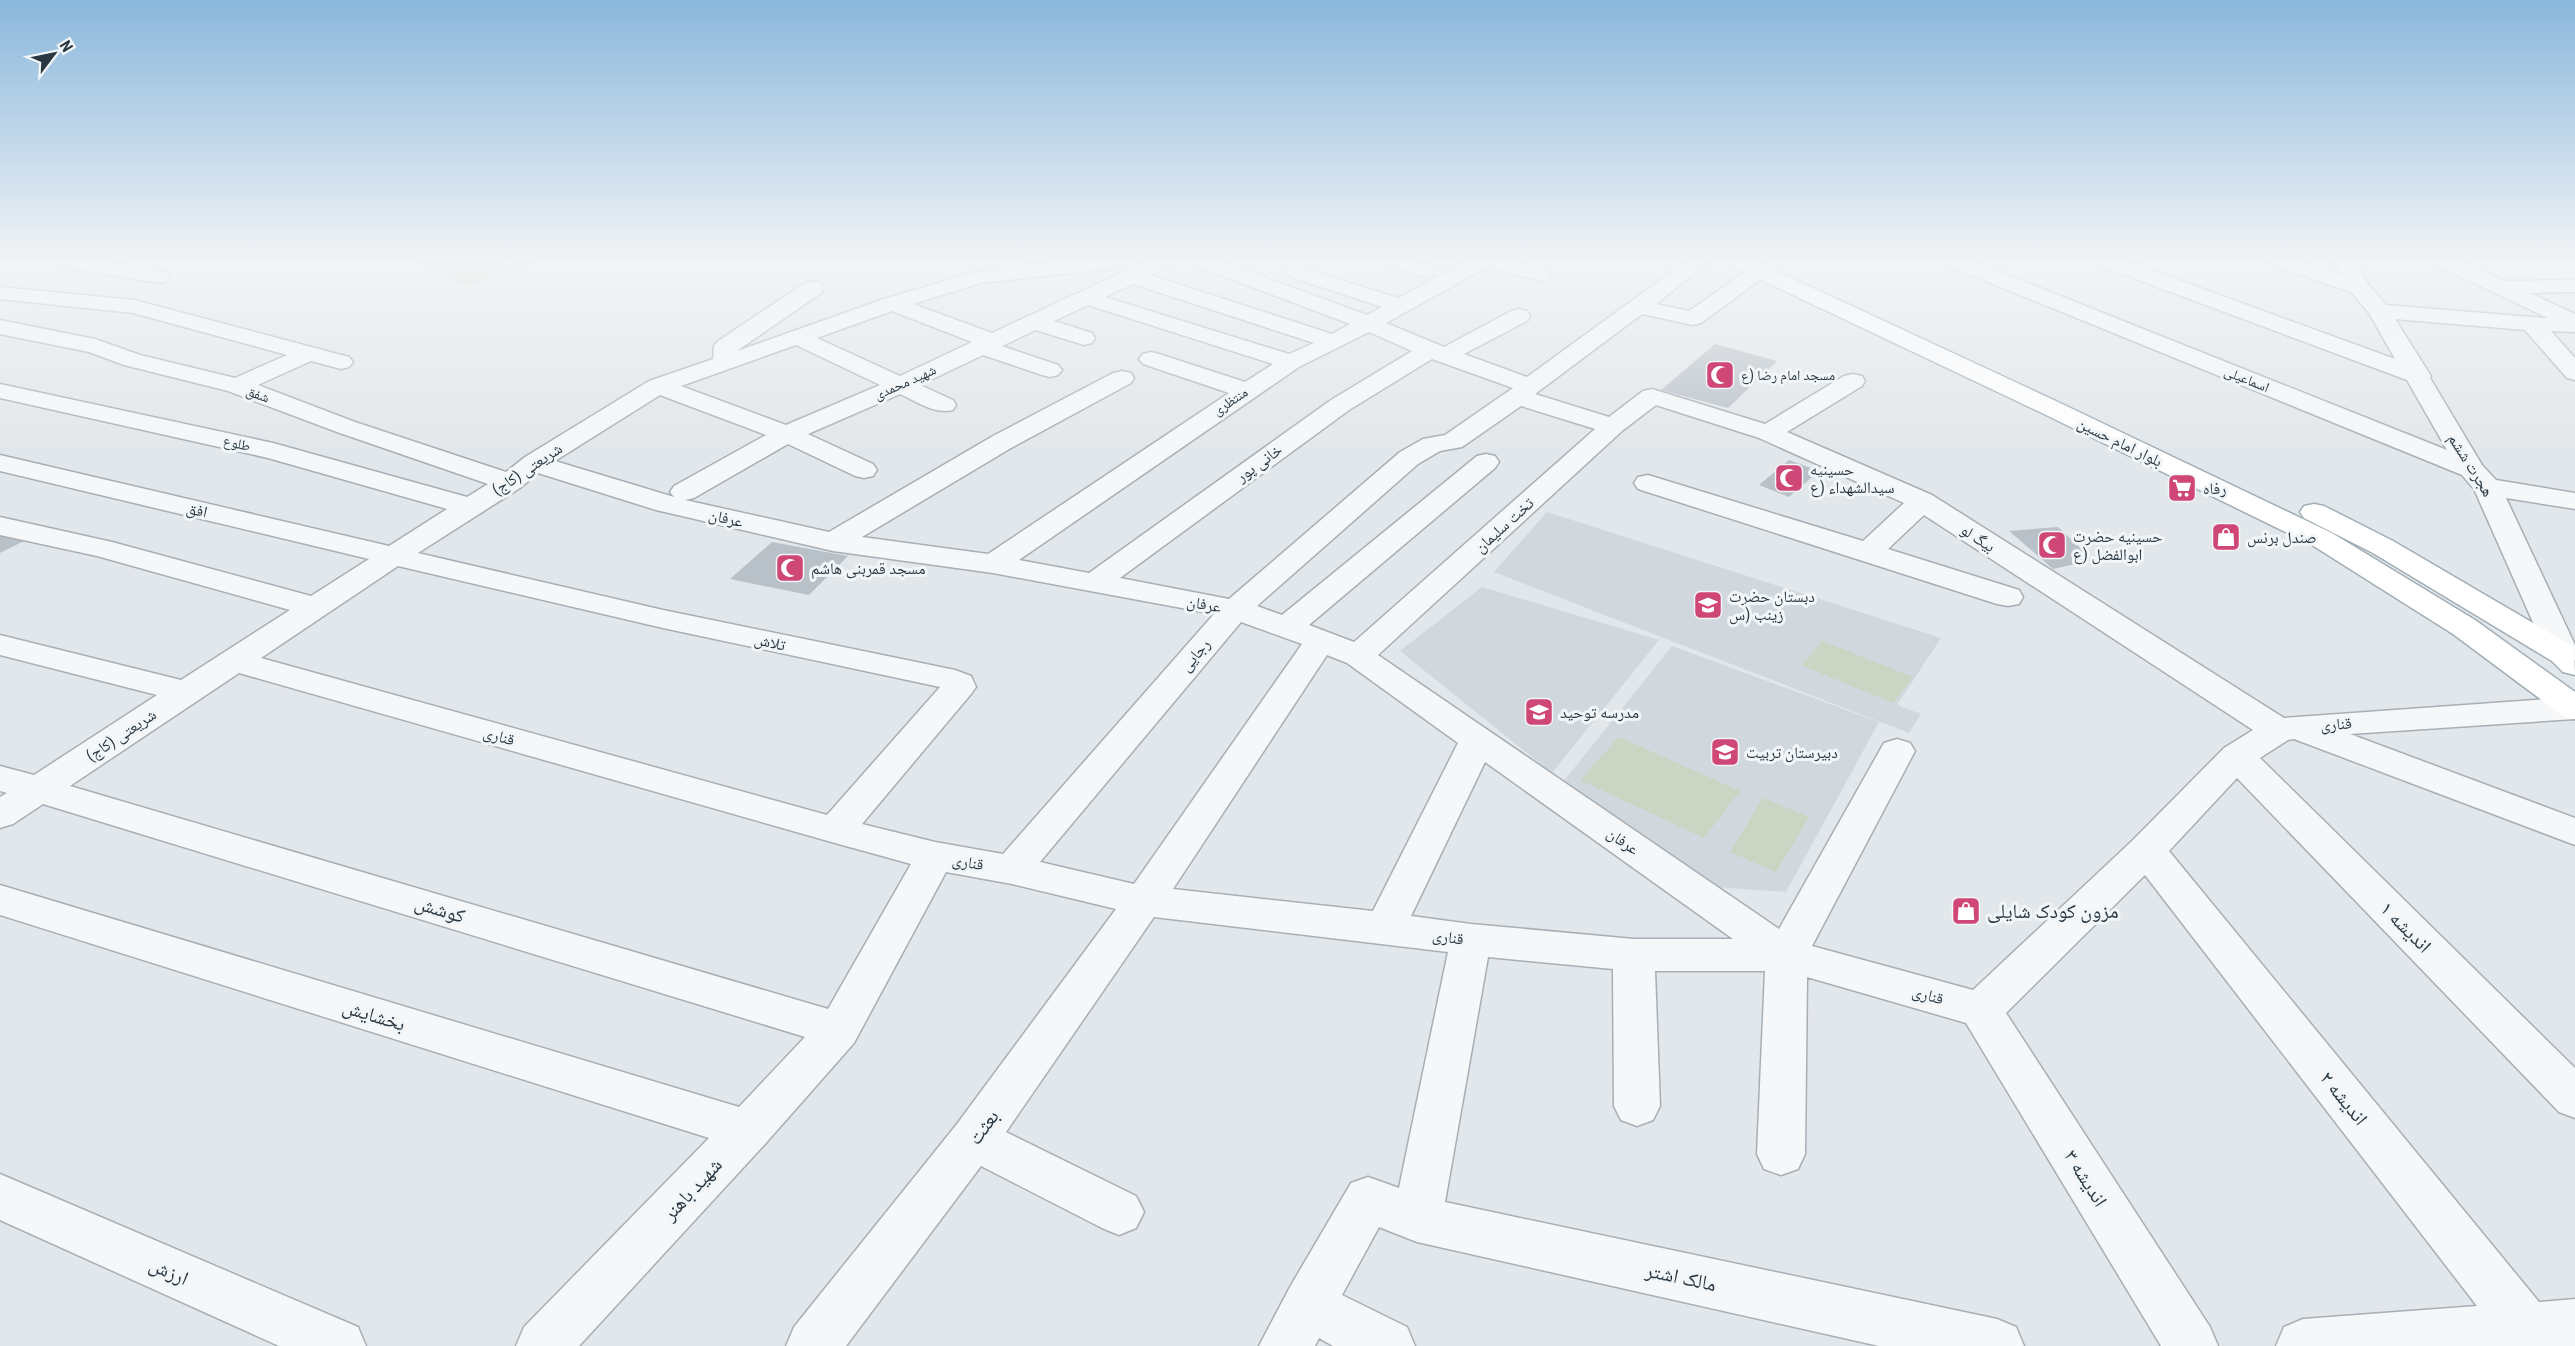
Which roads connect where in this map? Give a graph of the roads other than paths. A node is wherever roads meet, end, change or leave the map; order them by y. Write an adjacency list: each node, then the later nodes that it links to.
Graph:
1 (206, 325): 25 (street)
2 (758, 325): 29 (street)
3 (832, 325): 20 (street, شریعتی (کاج))
4 (941, 325): 23 (street)
5 (1029, 325): 23 (street, شهید محمدی)
6 (1044, 325): 21 (street)
7 (1157, 325): 28 (street)
8 (1284, 325): 22 (street)
9 (1365, 325): 22 (street, منتظری)
10 (1372, 325): 24 (street)
11 (1500, 325): 24 (street, خانی پور)
12 (1615, 325): 40 (street, رجایی)
13 (1881, 325): 44 (main road, بلوار امام حسین)
14 (1902, 325): 42 (main road, بلوار امام حسین)
15 (2108, 325): 52 (street, اسماعیلی)
16 (2279, 325): 32 (street)
17 (2387, 325): 32 (street, هجرت ششم)
18 (2533, 325): 31 (street)
19 (0, 327): 36 (street, شفق)
20 (797, 337): 29 (street, شریعتی (کاج)); 35 (street)
21 (1084, 338)
22 (1334, 342): 28 (street, منتظری)
23 (987, 344): 30 (street); 35 (street, شهید محمدی)
24 (1438, 353): 40 (street); 64 (street, خانی پور)
25 (308, 354): 27 (street); 36 (street)
26 (1151, 359): 39 (street)
27 (341, 362)
28 (1291, 362): 39 (street, منتظری)
29 (723, 363): 37 (street, شریعتی (کاج))
30 (1050, 370)
31 (2575, 373)
32 (2418, 376): 52 (street, هجرت ششم)
33 (1122, 378): 60 (street)
34 (1853, 381): 46 (street)
35 (902, 384): 43 (street); 47 (street, شهید محمدی)
36 (237, 386): 53 (street, شفق)
37 (658, 386): 47 (street); 50 (street, شریعتی (کاج))
38 (0, 391): 58 (street, طلوع)
39 (1246, 391): 63 (street, منتظری)
40 (1524, 392): 45 (street); 48 (street, رجایی)
41 (1652, 396): 45 (street, تخت سلیمان); 46 (street, بیگ لو)
42 (2078, 398): 44 (main road); 72 (main road, بلوار امام حسین)
43 (945, 405)
44 (2049, 407): 75 (main road, بلوار امام حسین)
45 (1613, 426): 71 (street, تخت سلیمان)
46 (1768, 433): 56 (street, بیگ لو)
47 (787, 434): 51 (street); 55 (street, شهید محمدی)
48 (1432, 445): 67 (street, رجایی); 68 (street)
49 (0, 463): 62 (street, افق)
50 (534, 463): 53 (street, شریعتی (کاج)); 60 (street, عرفان)
51 (864, 470)
52 (2479, 478): 57 (street, اسماعیلی); 72 (street, هجرت ششم)
53 (510, 482): 58 (street, شریعتی (کاج))
54 (1648, 483): 61 (street)
55 (684, 492)
56 (1922, 501): 61 (street); 76 (street, بیگ لو)
57 (2575, 501)
58 (470, 507): 62 (street, شریعتی (کاج))
59 (0, 526): 66 (street)
60 (833, 542): 63 (street, عرفان)
61 (1868, 552): 65 (street)
62 (393, 556): 66 (street, شریعتی (کاج)); 83 (street, تلاش)
63 (993, 564): 64 (street, عرفان)
64 (1093, 584): 67 (street, عرفان)
65 (2008, 597)
66 (315, 607): 73 (street, شریعتی (کاج))
67 (1235, 609): 68 (street, عرفان); 87 (street, رجایی)
68 (1287, 627): 69 (street, عرفان)
69 (1321, 640): 71 (street, عرفان); 89 (street, بعثت)
70 (0, 645): 74 (street)
71 (1358, 656): 77 (street, عرفان)
72 (2569, 659)
73 (234, 661): 74 (street, شریعتی (کاج)); 83 (street, قناری)
74 (185, 692): 81 (street, شریعتی (کاج))
75 (2575, 708): 76 (street, قناری)
76 (2287, 728): 79 (street, قناری); 84 (street, بیگ لو)
77 (1478, 739): 90 (street); 93 (street, عرفان)
78 (1897, 751): 93 (street)
79 (2237, 756): 85 (street, قناری); 96 (street, اندیشه ۱)
80 (0, 778): 81 (street, کوشش)
81 (41, 789): 82 (street, شریعتی (کاج)); 95 (street, کوشش)
82 (0, 815)
83 (834, 830): 86 (street, قناری)
84 (2575, 832)
85 (2147, 850): 94 (street, قناری); 105 (street, اندیشه ۲)
86 (935, 856): 87 (street, قناری); 95 (street, شهید باهنر)
87 (1012, 870): 89 (street, قناری)
88 (0, 900): 98 (street, بخشایش)
89 (1144, 901): 90 (street, قناری); 99 (street, بعثت)
90 (1385, 928): 91 (street, قناری)
91 (1471, 940): 92 (street, قناری); 103 (street)
92 (1634, 955): 93 (street, قناری); 97 (street)
93 (1786, 955): 94 (street, قناری); 100 (street)
94 (1981, 1010): 111 (street, اندیشه ۳)
95 (839, 1030): 98 (street, شهید باهنر)
96 (2575, 1098)
97 (1637, 1106)
98 (748, 1130): 108 (street, شهید باهنر)
99 (974, 1139): 102 (street); 106 (street, بعثت)
100 (1781, 1154)
101 (0, 1196): 107 (street, ارزش)
102 (1119, 1212)
103 (1417, 1219): 104 (street, مالک اشتر); 110 (street, مالک اشتر)
104 (1297, 1325): 109 (street)
105 (2548, 1333): 112 (street)
106 (822, 1343)
107 (339, 1346)
108 (543, 1346)
109 (1388, 1346)
110 (1997, 1346)
111 (2190, 1346)
112 (2312, 1346)

